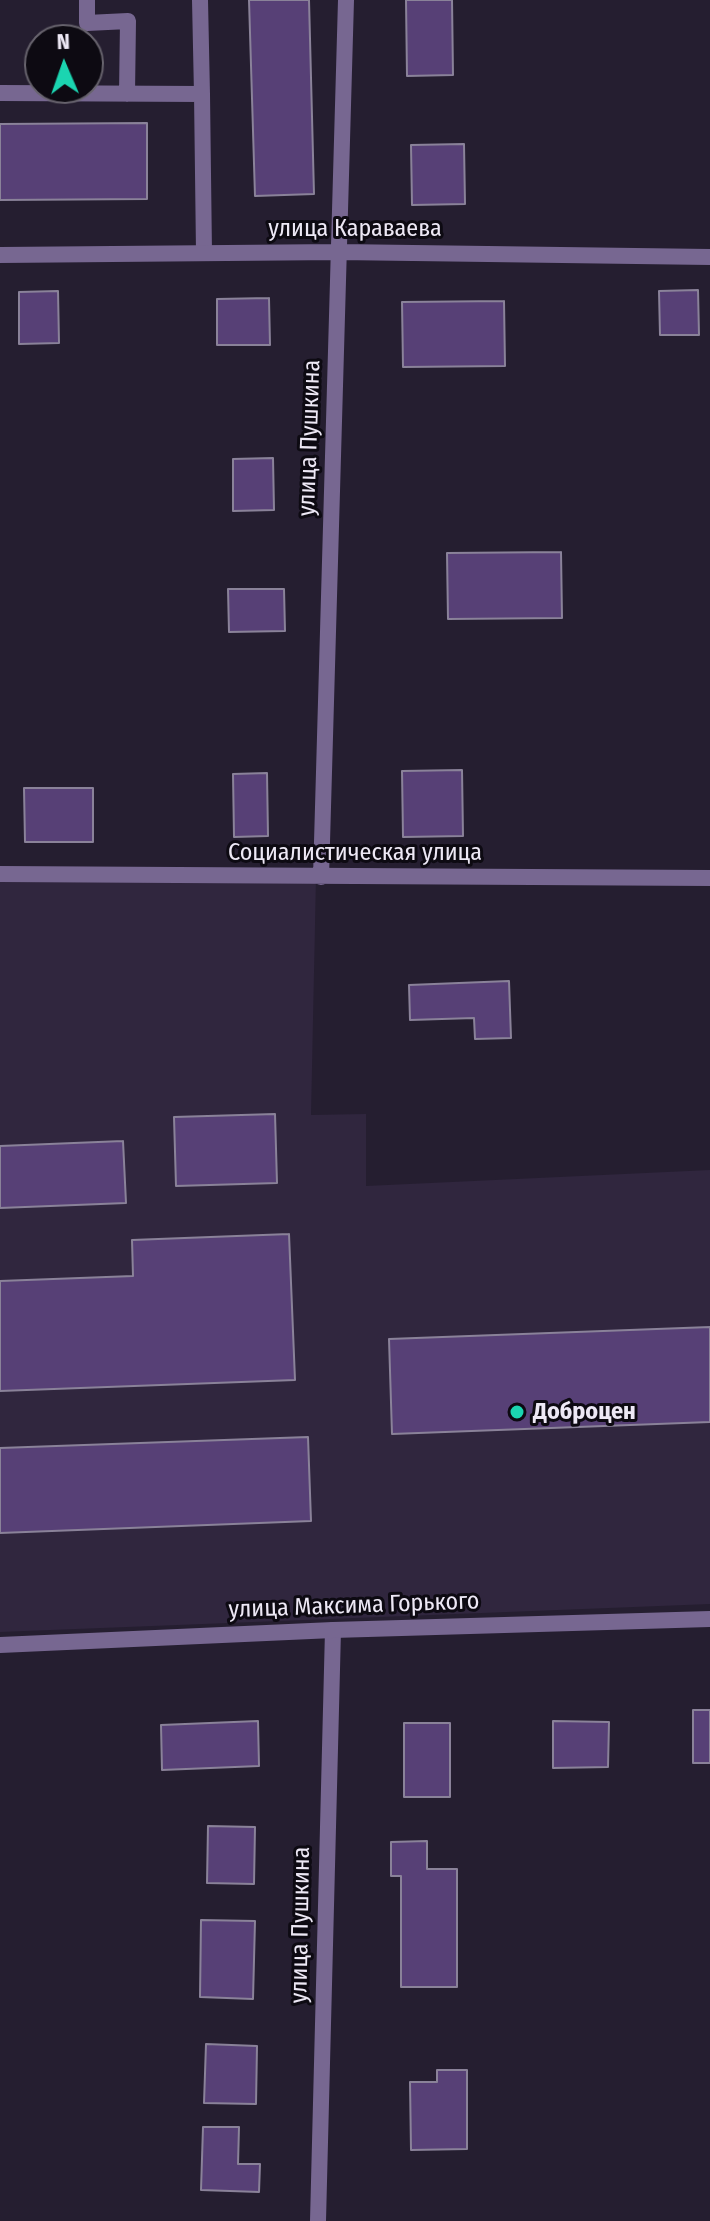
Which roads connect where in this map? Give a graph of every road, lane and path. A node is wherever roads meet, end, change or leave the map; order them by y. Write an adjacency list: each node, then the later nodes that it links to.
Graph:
1 (87, 0): 5 (street)
2 (200, 0): 6 (street)
3 (346, 0): 7 (street, улица Пушкина)
4 (0, 93): 5 (street)
5 (127, 94): 6 (street)
6 (202, 94): 8 (street)
7 (339, 252): 8 (street, улица Караваева); 10 (street, улица Караваева); 12 (street, улица Пушкина)
8 (204, 253): 9 (street, улица Караваева)
9 (0, 255)
10 (710, 257)
11 (0, 874): 12 (street, Социалистическая улица)
12 (321, 877): 13 (street, Социалистическая улица)
13 (710, 878)
14 (710, 1619): 15 (street, улица Максима Горького)
15 (333, 1630): 16 (street, улица Максима Горького); 17 (street, улица Пушкина)
16 (0, 1645)
17 (318, 2221)

